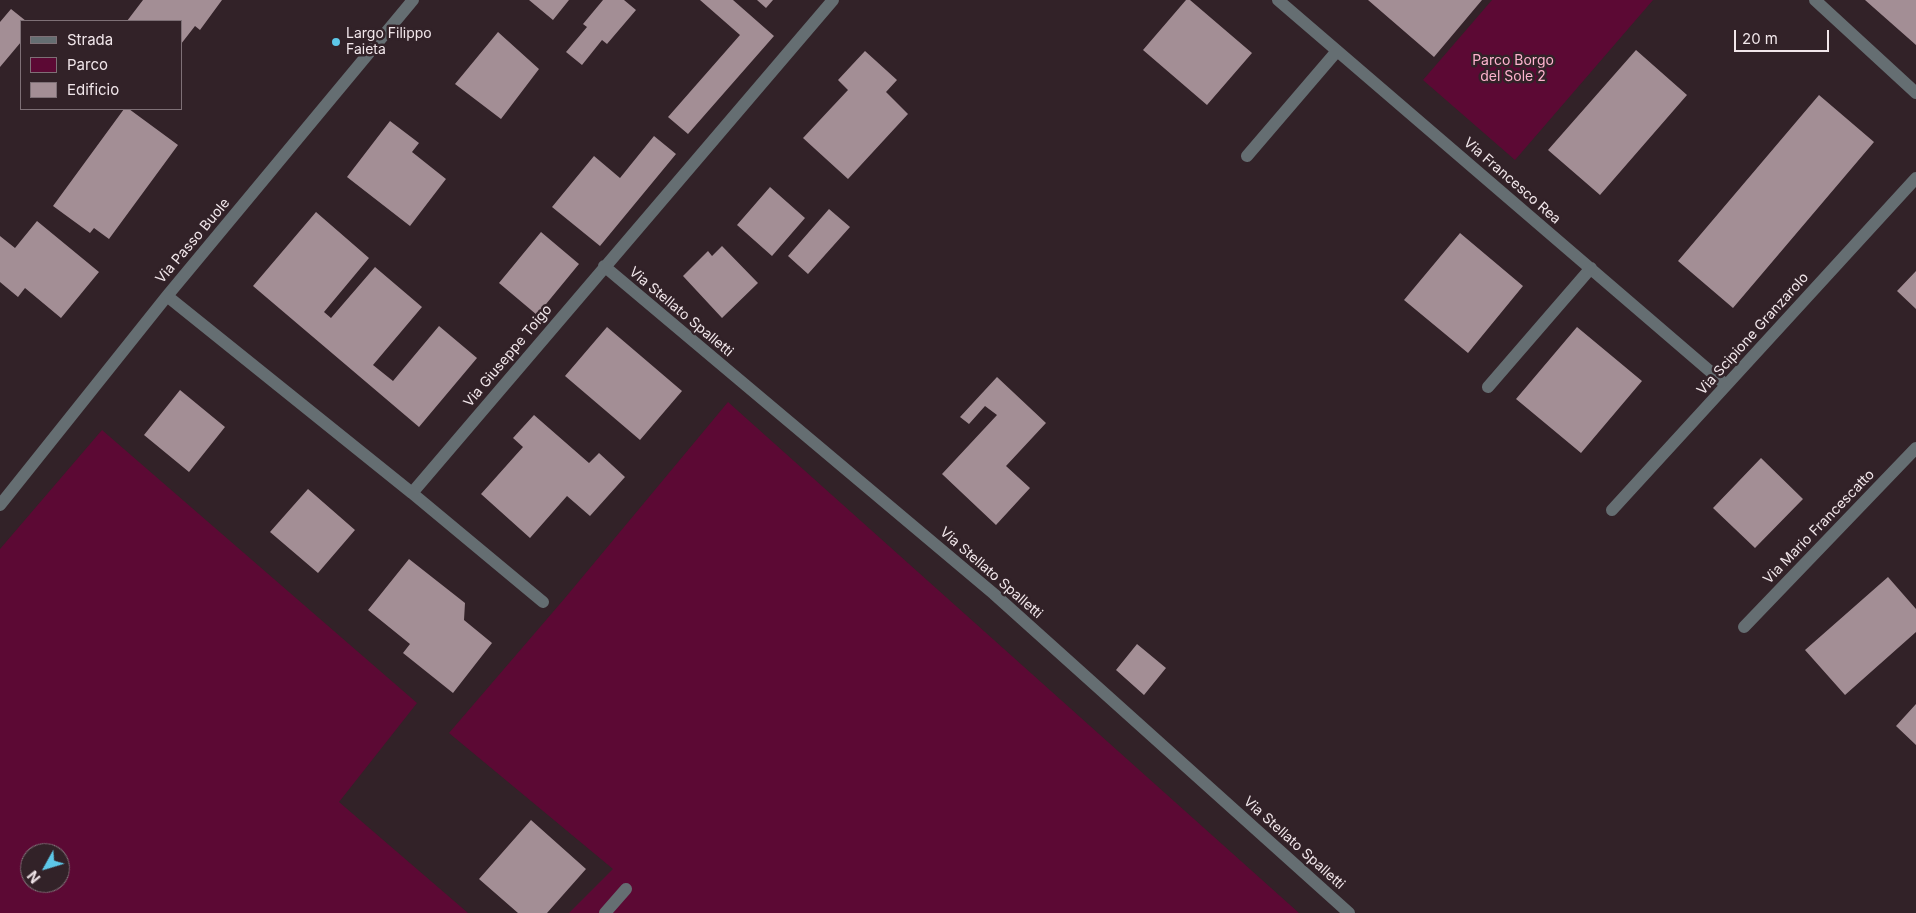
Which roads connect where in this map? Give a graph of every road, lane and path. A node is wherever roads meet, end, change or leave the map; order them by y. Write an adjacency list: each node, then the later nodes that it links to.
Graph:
1 (413, 0): 11 (street, Via Passo Buole)
2 (833, 0): 9 (street, Via Giuseppe Toigo)
3 (1278, 0): 5 (street, Via Francesco Rea)
4 (1816, 0): 6 (street)
5 (1337, 51): 7 (street); 10 (street, Via Francesco Rea)
6 (1916, 93)
7 (1247, 156)
8 (1916, 178): 12 (street, Via Scipione Granzarolo)
9 (604, 266): 15 (street, Via Giuseppe Toigo); 22 (street, Via Stellato Spalletti)
10 (1591, 268): 12 (street, Via Francesco Rea); 13 (street)
11 (167, 296): 15 (street); 16 (street, Via Passo Buole)
12 (1726, 385): 17 (street, Via Scipione Granzarolo)
13 (1488, 387)
14 (1916, 448): 19 (street, Via Mario Francescatto)
15 (412, 493): 18 (street)
16 (0, 505)
17 (1612, 510)
18 (543, 602)
19 (1744, 627)
20 (626, 889): 21 (street)
21 (605, 913)
22 (1349, 913)

